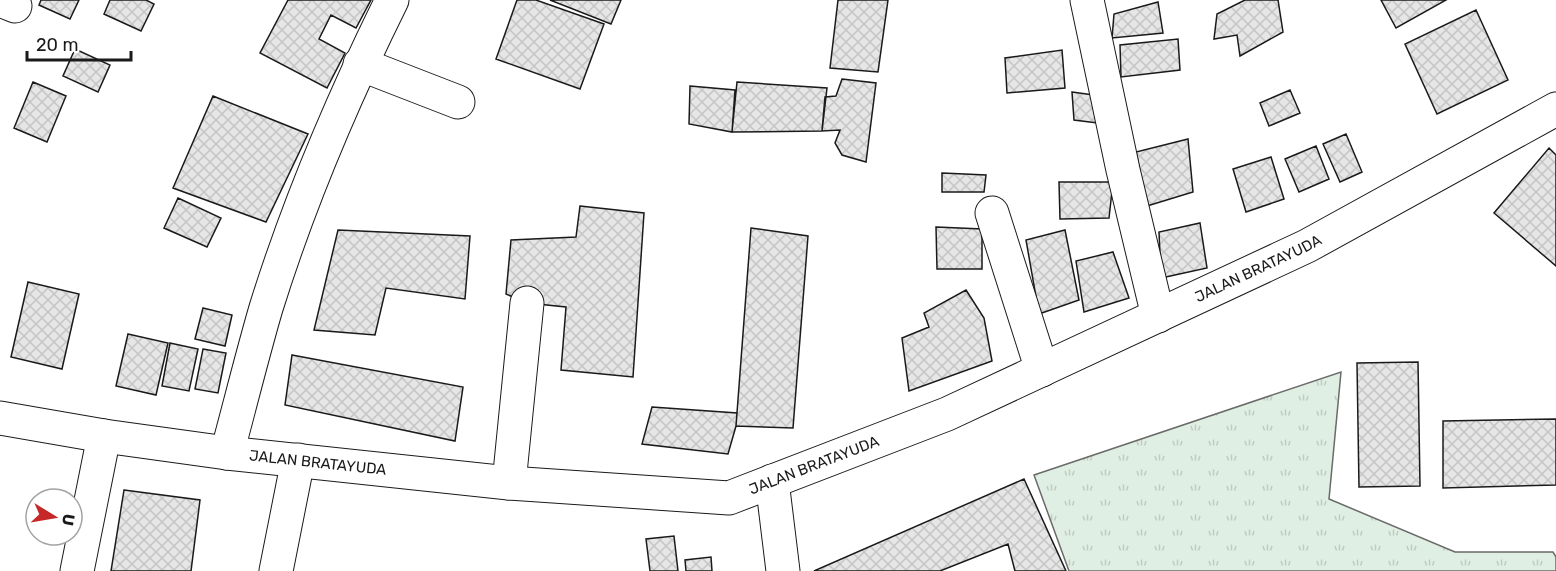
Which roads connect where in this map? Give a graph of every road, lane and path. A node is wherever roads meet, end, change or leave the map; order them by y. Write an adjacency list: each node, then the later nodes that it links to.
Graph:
1 (392, 0): 3 (street)
2 (1087, 0): 8 (street)
3 (360, 64): 4 (street); 12 (street)
4 (458, 102)
5 (1556, 109): 8 (street, JALAN BRATAYUDA)
6 (992, 213): 9 (street)
7 (526, 303): 15 (street)
8 (1158, 316): 9 (street, JALAN BRATAYUDA)
9 (1042, 370): 14 (street, JALAN BRATAYUDA)
10 (0, 418): 11 (street, JALAN BRATAYUDA)
11 (104, 436): 12 (street, JALAN BRATAYUDA); 16 (street)
12 (227, 453): 13 (street, JALAN BRATAYUDA)
13 (298, 460): 15 (street, JALAN BRATAYUDA); 17 (street)
14 (772, 481): 15 (street, JALAN BRATAYUDA); 18 (street)
15 (509, 483)
16 (77, 571)
17 (276, 571)
18 (783, 571)

